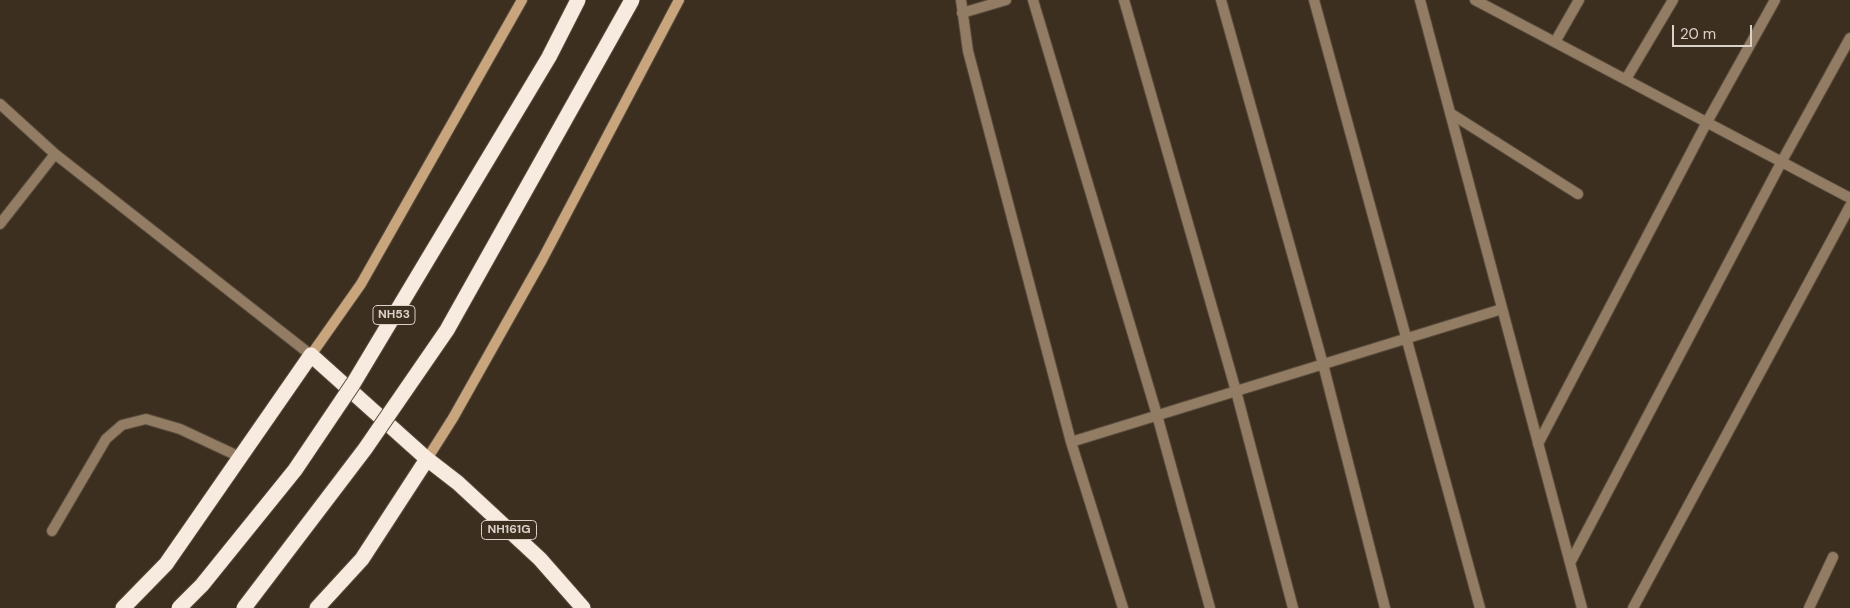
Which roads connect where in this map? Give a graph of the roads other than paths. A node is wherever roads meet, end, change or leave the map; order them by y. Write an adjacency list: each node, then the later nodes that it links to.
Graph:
1 (522, 0): 31 (street)
2 (578, 0): 43 (highway, NH53, bridge)
3 (632, 0): 44 (highway, bridge)
4 (679, 0): 38 (street)
5 (961, 0): 16 (street)
6 (1006, 0): 16 (street)
7 (1033, 0): 34 (street)
8 (1124, 0): 33 (street)
9 (1221, 0): 32 (street)
10 (1314, 0): 30 (street)
11 (1420, 0): 21 (street)
12 (1475, 0): 18 (street)
13 (1579, 0): 18 (street)
14 (1673, 0): 19 (street)
15 (1775, 0): 22 (street)
16 (962, 13): 35 (street)
17 (1850, 38): 24 (street)
18 (1555, 42): 19 (street)
19 (1626, 79): 22 (street)
20 (0, 104): 23 (street)
21 (1450, 114): 25 (street); 29 (street)
22 (1707, 122): 24 (street); 36 (street)
23 (55, 154): 28 (street); 31 (street)
24 (1782, 162): 26 (street); 41 (street)
25 (1578, 194)
26 (1850, 198)
27 (1850, 206): 53 (street)
28 (0, 224)
29 (1502, 309): 30 (street); 36 (street)
30 (1407, 338): 32 (street); 51 (street)
31 (311, 355): 37 (highway); 38 (highway, NH161G)
32 (1323, 364): 33 (street); 50 (street)
33 (1236, 391): 34 (street); 49 (street)
34 (1157, 415): 35 (street); 48 (street)
35 (1072, 442): 47 (street)
36 (1538, 444): 41 (street)
37 (240, 457): 39 (street); 42 (highway)
38 (427, 459): 45 (highway); 46 (highway, NH161G)
39 (52, 531)
40 (1833, 557): 54 (street)
41 (1570, 563): 52 (street)
42 (122, 608)
43 (179, 608)
44 (244, 608)
45 (317, 608)
46 (583, 608)
47 (1124, 608)
48 (1210, 608)
49 (1293, 608)
50 (1386, 608)
51 (1480, 608)
52 (1582, 608)
53 (1633, 608)
54 (1809, 608)

